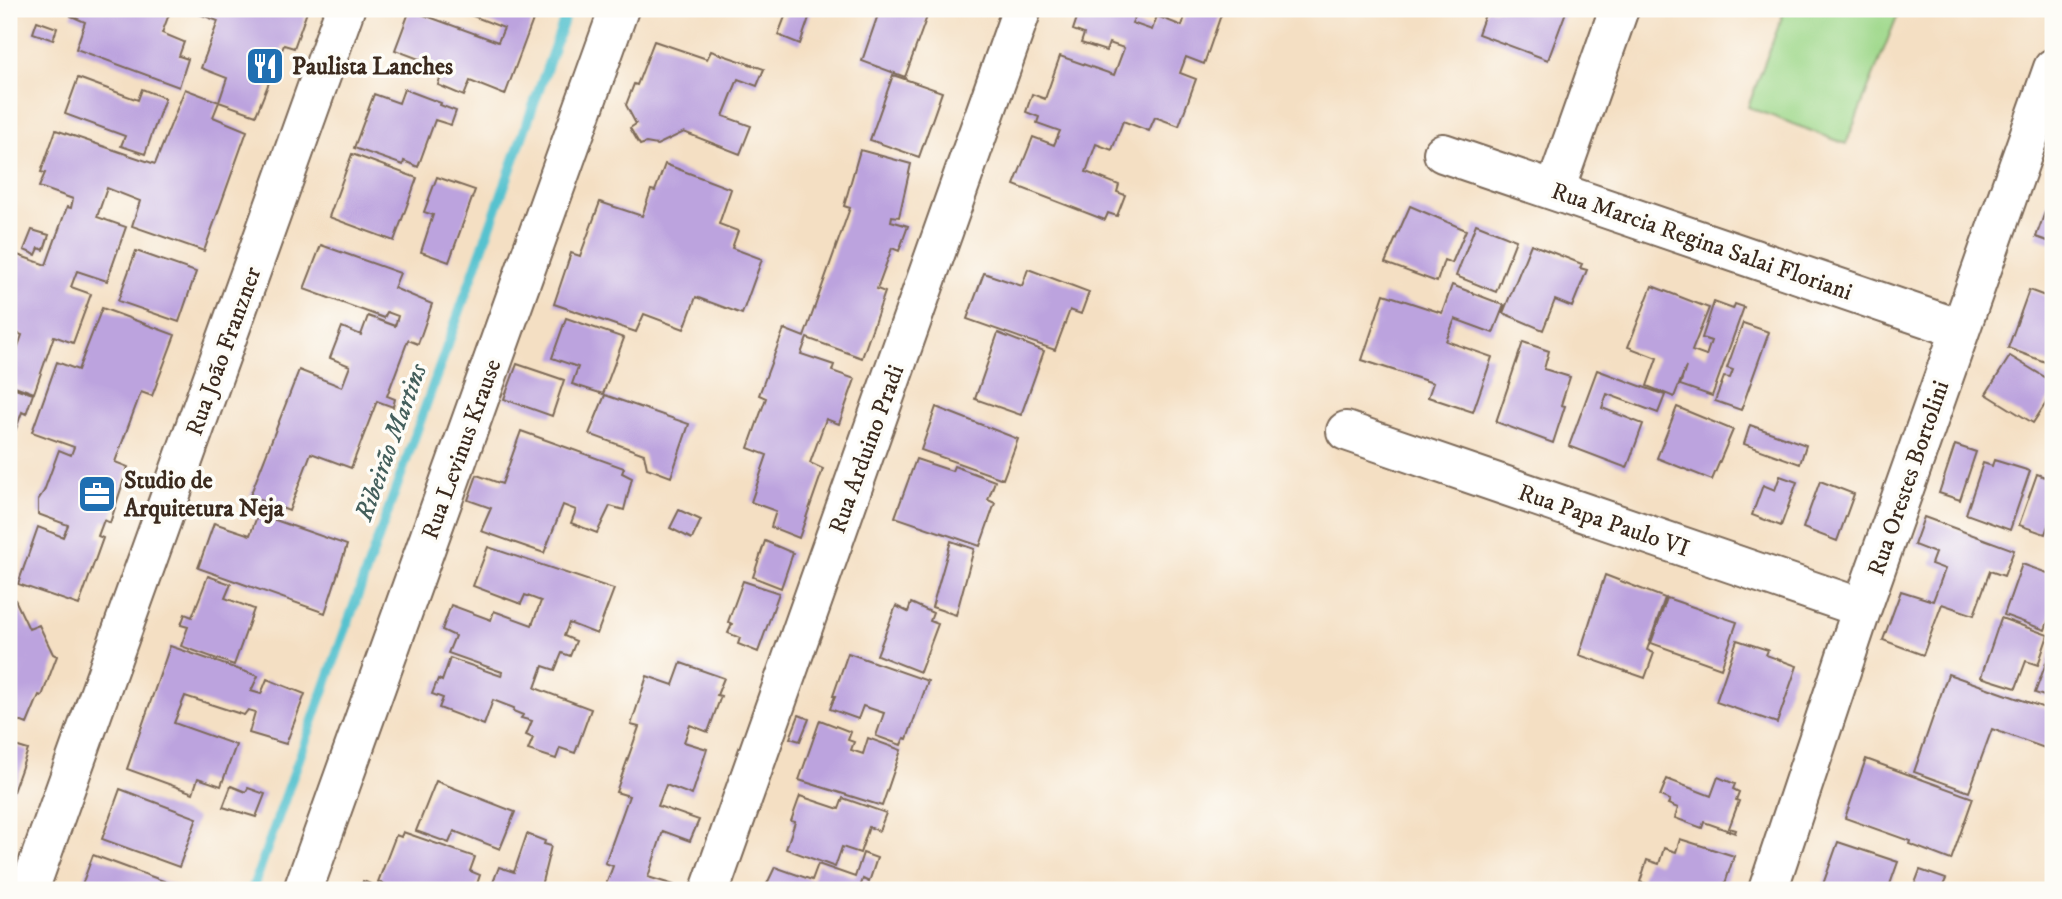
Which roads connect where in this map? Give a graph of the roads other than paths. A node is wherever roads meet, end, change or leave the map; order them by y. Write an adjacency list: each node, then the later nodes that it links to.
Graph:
1 (345, 9): 11 (street, Rua João Franzner)
2 (619, 9): 12 (street, Rua Levinus Krause)
3 (1022, 9): 13 (street, Rua Arduino Pradi)
4 (1619, 9): 7 (street)
5 (2053, 68): 8 (street, Rua Orestes Bortolini)
6 (1443, 153): 7 (street, Rua Marcia Regina Salai Floriani)
7 (1555, 190): 8 (street, Rua Marcia Regina Salai Floriani)
8 (1959, 329): 10 (street, Rua Orestes Bortolini)
9 (1346, 431): 10 (street, Rua Papa Paulo VI)
10 (1862, 608): 14 (street, Rua Orestes Bortolini)
11 (29, 890)
12 (303, 890)
13 (710, 890)
14 (1768, 890)

